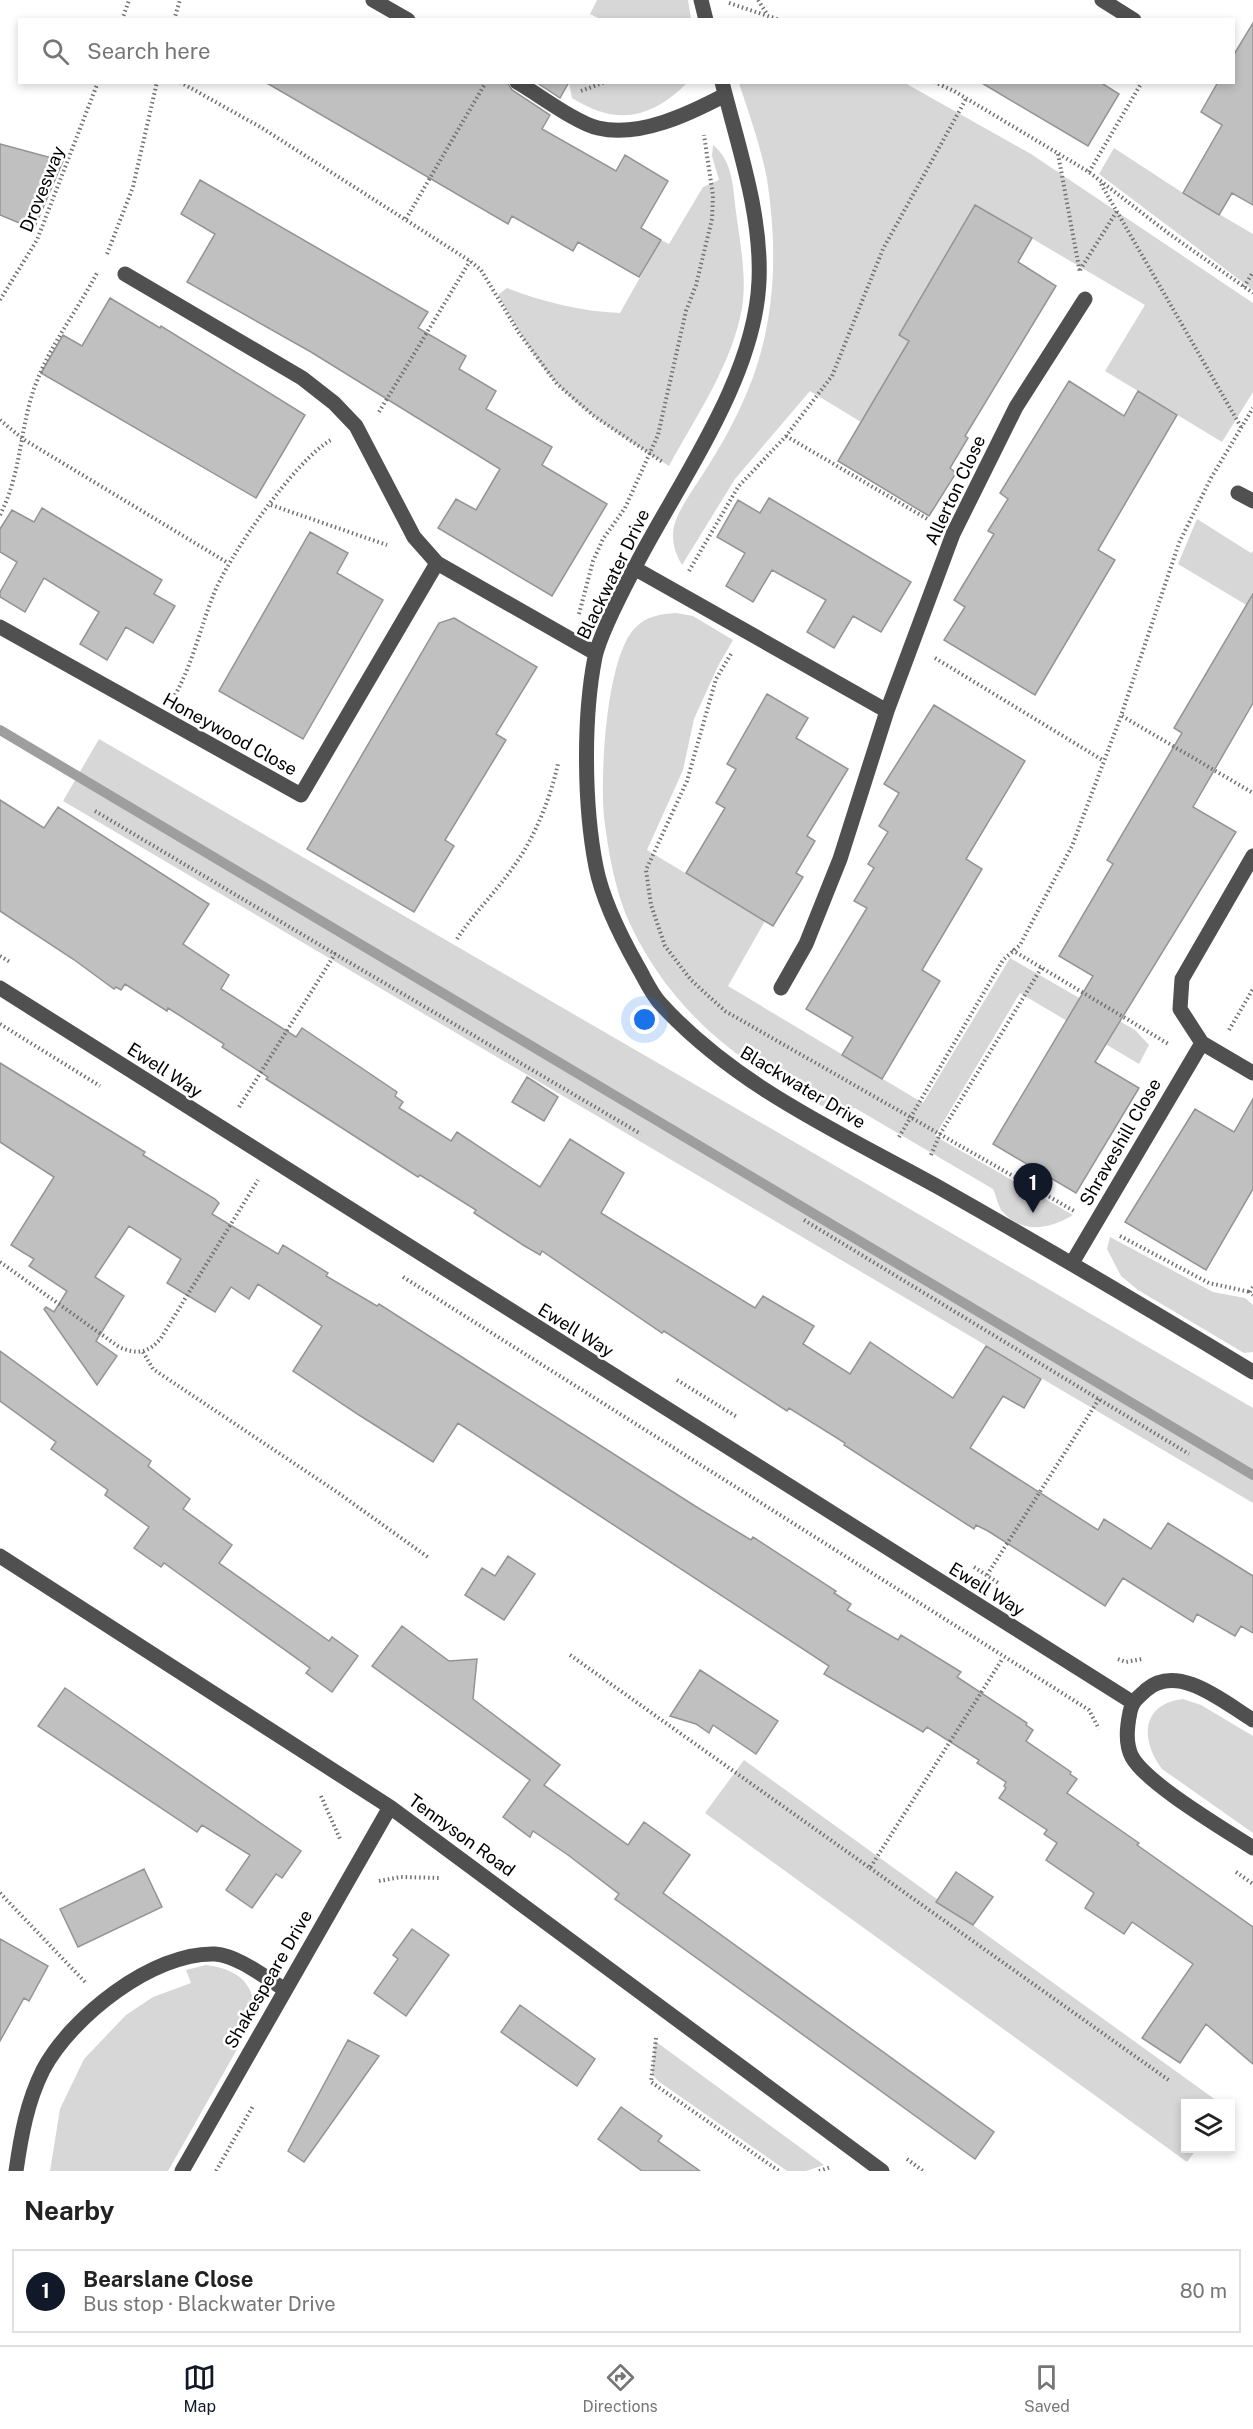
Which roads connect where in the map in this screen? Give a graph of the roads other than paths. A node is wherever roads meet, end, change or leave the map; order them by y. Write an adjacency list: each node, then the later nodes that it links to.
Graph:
1 (373, 0): 4 (street)
2 (701, 0): 5 (street)
3 (1102, 0): 6 (street)
4 (404, 18)
5 (706, 18)
6 (1131, 18)
7 (520, 84): 8 (street)
8 (724, 89): 14 (street, Blackwater Drive)
9 (125, 274): 13 (street)
10 (1085, 299): 17 (street, Allerton Close)
11 (1239, 493): 12 (street)
12 (1253, 501)
13 (437, 563): 15 (street, Honeywood Close); 16 (street)
14 (634, 568): 16 (street, Blackwater Drive); 17 (street)
15 (0, 627)
16 (595, 653): 23 (street, Blackwater Drive)
17 (887, 711): 20 (street, Allerton Close)
18 (1253, 856): 21 (street)
19 (0, 988): 26 (street, Ewell Way)
20 (781, 988)
21 (1202, 1043): 22 (street); 23 (street, Shraveshill Close)
22 (1253, 1073)
23 (1072, 1263): 24 (street, Blackwater Drive)
24 (1253, 1372)
25 (0, 1556): 28 (street, Tennyson Road)
26 (1132, 1702): 27 (street); 29 (street)
27 (1253, 1720)
28 (390, 1807): 30 (street, Shakespeare Drive); 33 (street, Tennyson Road)
29 (1253, 1848)
30 (284, 1989): 31 (street); 32 (street, Shakespeare Drive)
31 (16, 2171)
32 (182, 2171)
33 (882, 2171)

